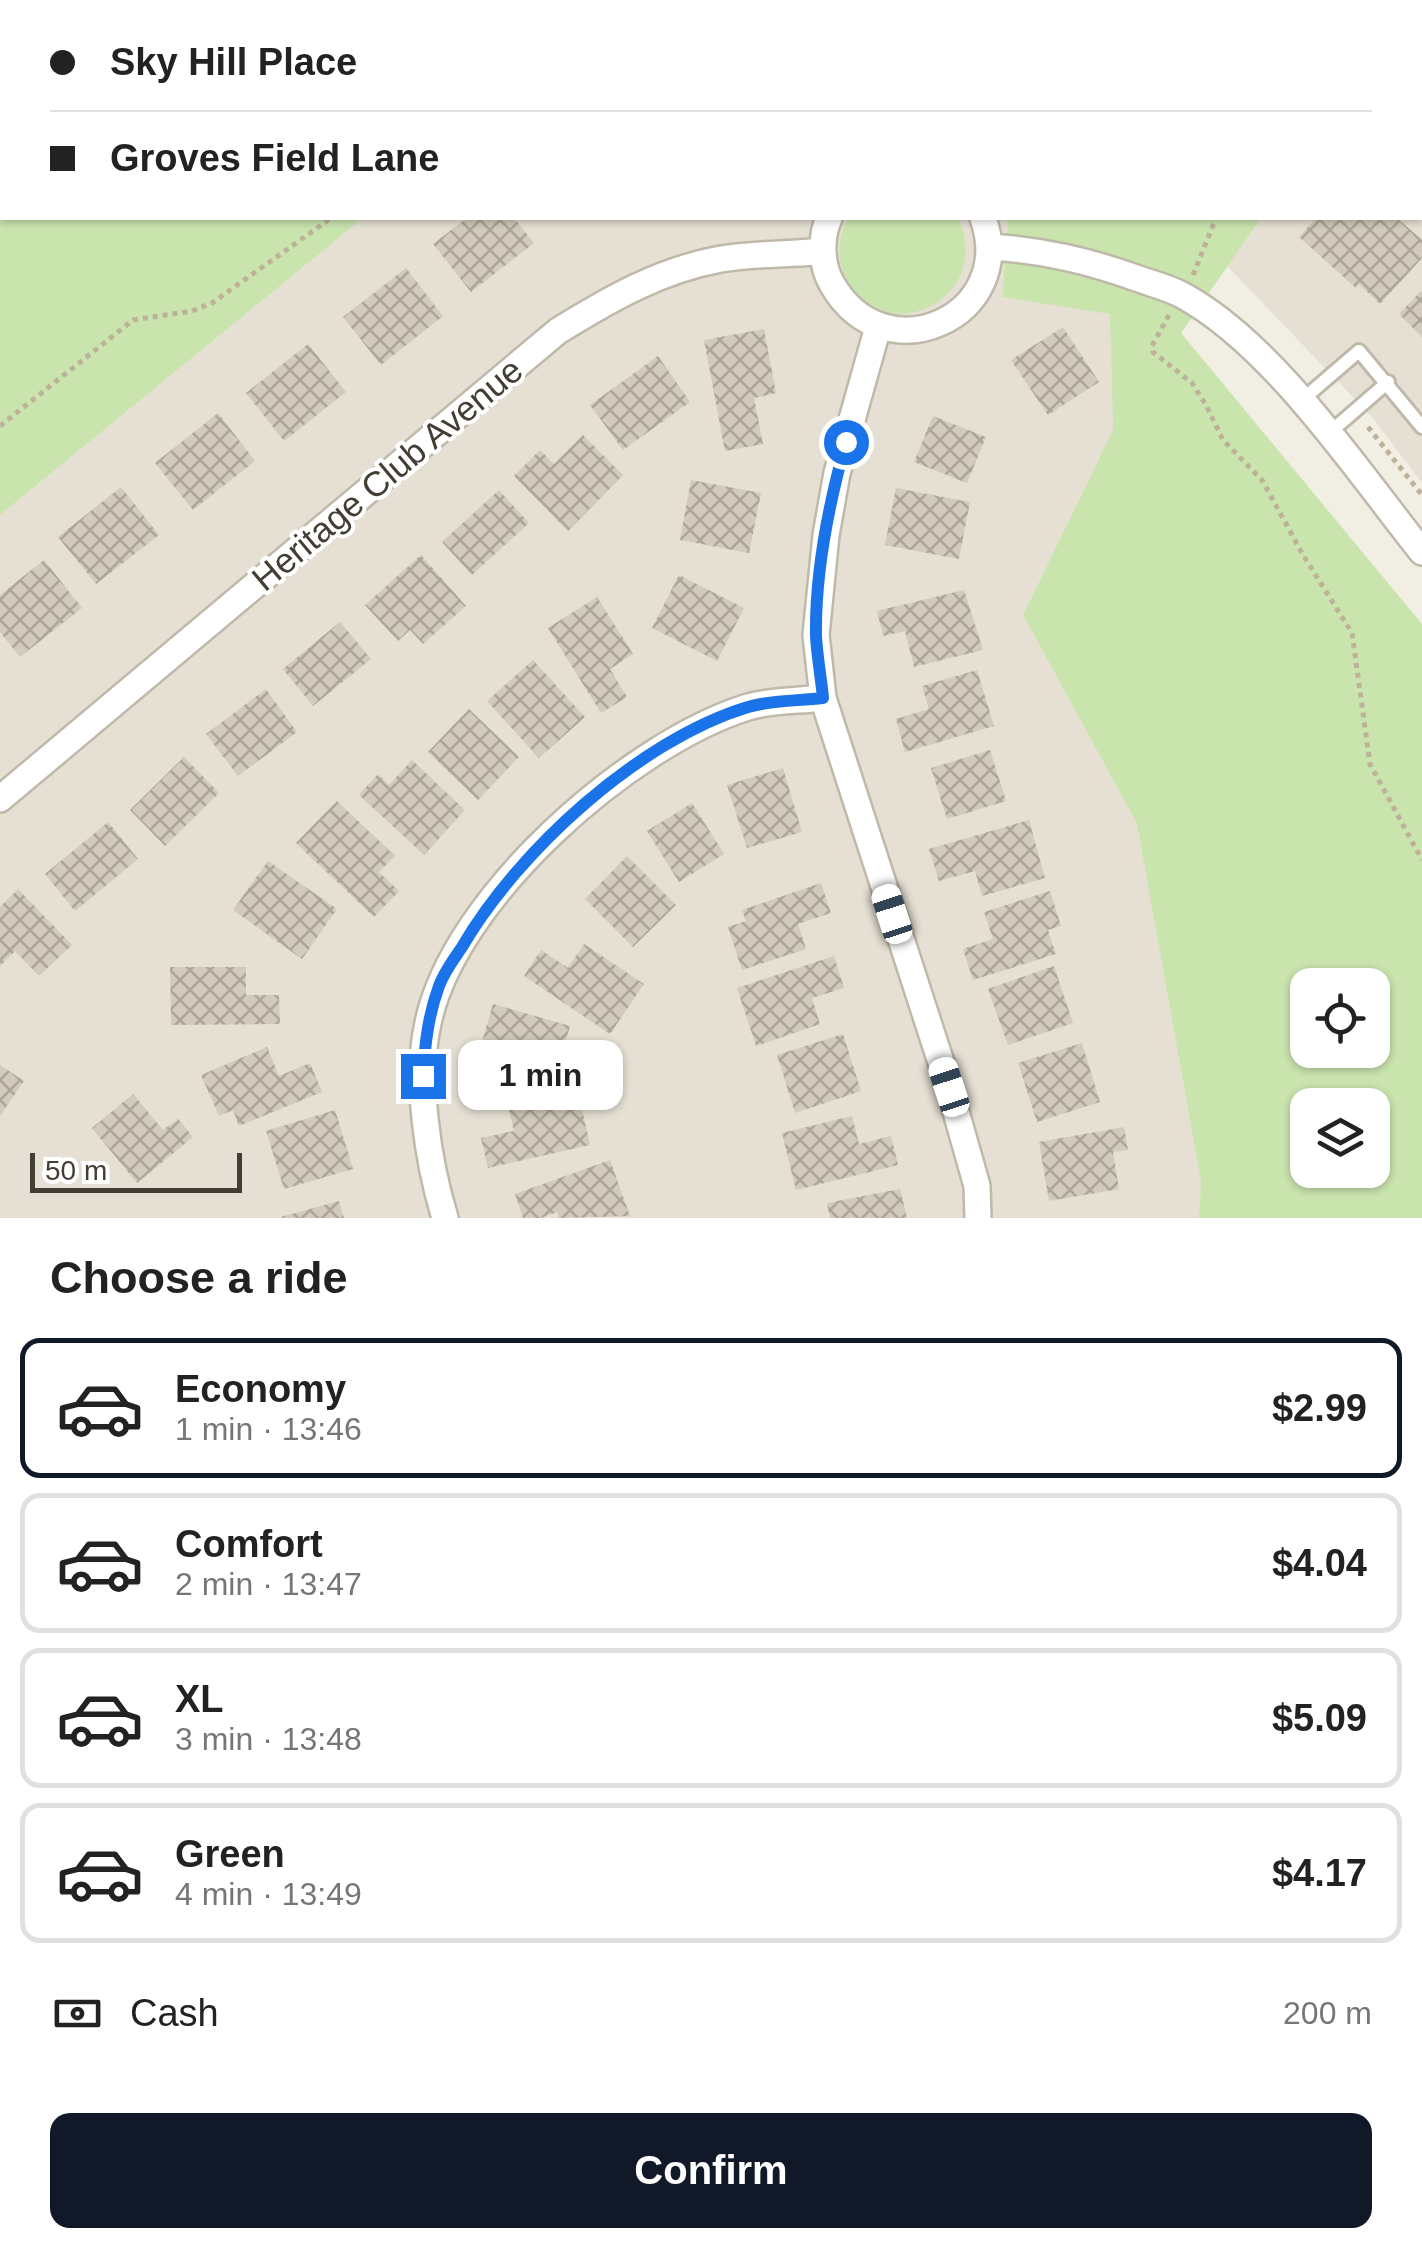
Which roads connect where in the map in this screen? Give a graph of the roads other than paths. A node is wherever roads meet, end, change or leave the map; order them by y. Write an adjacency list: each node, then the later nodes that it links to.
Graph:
1 (830, 220): 4 (street)
2 (983, 220): 3 (street)
3 (989, 247): 5 (street); 7 (street)
4 (823, 251): 5 (street); 12 (street, Heritage Club Avenue)
5 (878, 327): 11 (street)
6 (1388, 382): 7 (lane); 8 (lane); 9 (lane)
7 (1302, 400): 9 (street)
8 (1422, 427)
9 (1328, 434): 10 (street)
10 (1422, 552)
11 (823, 698): 13 (street); 14 (street)
12 (0, 800)
13 (445, 1218)
14 (978, 1218)

